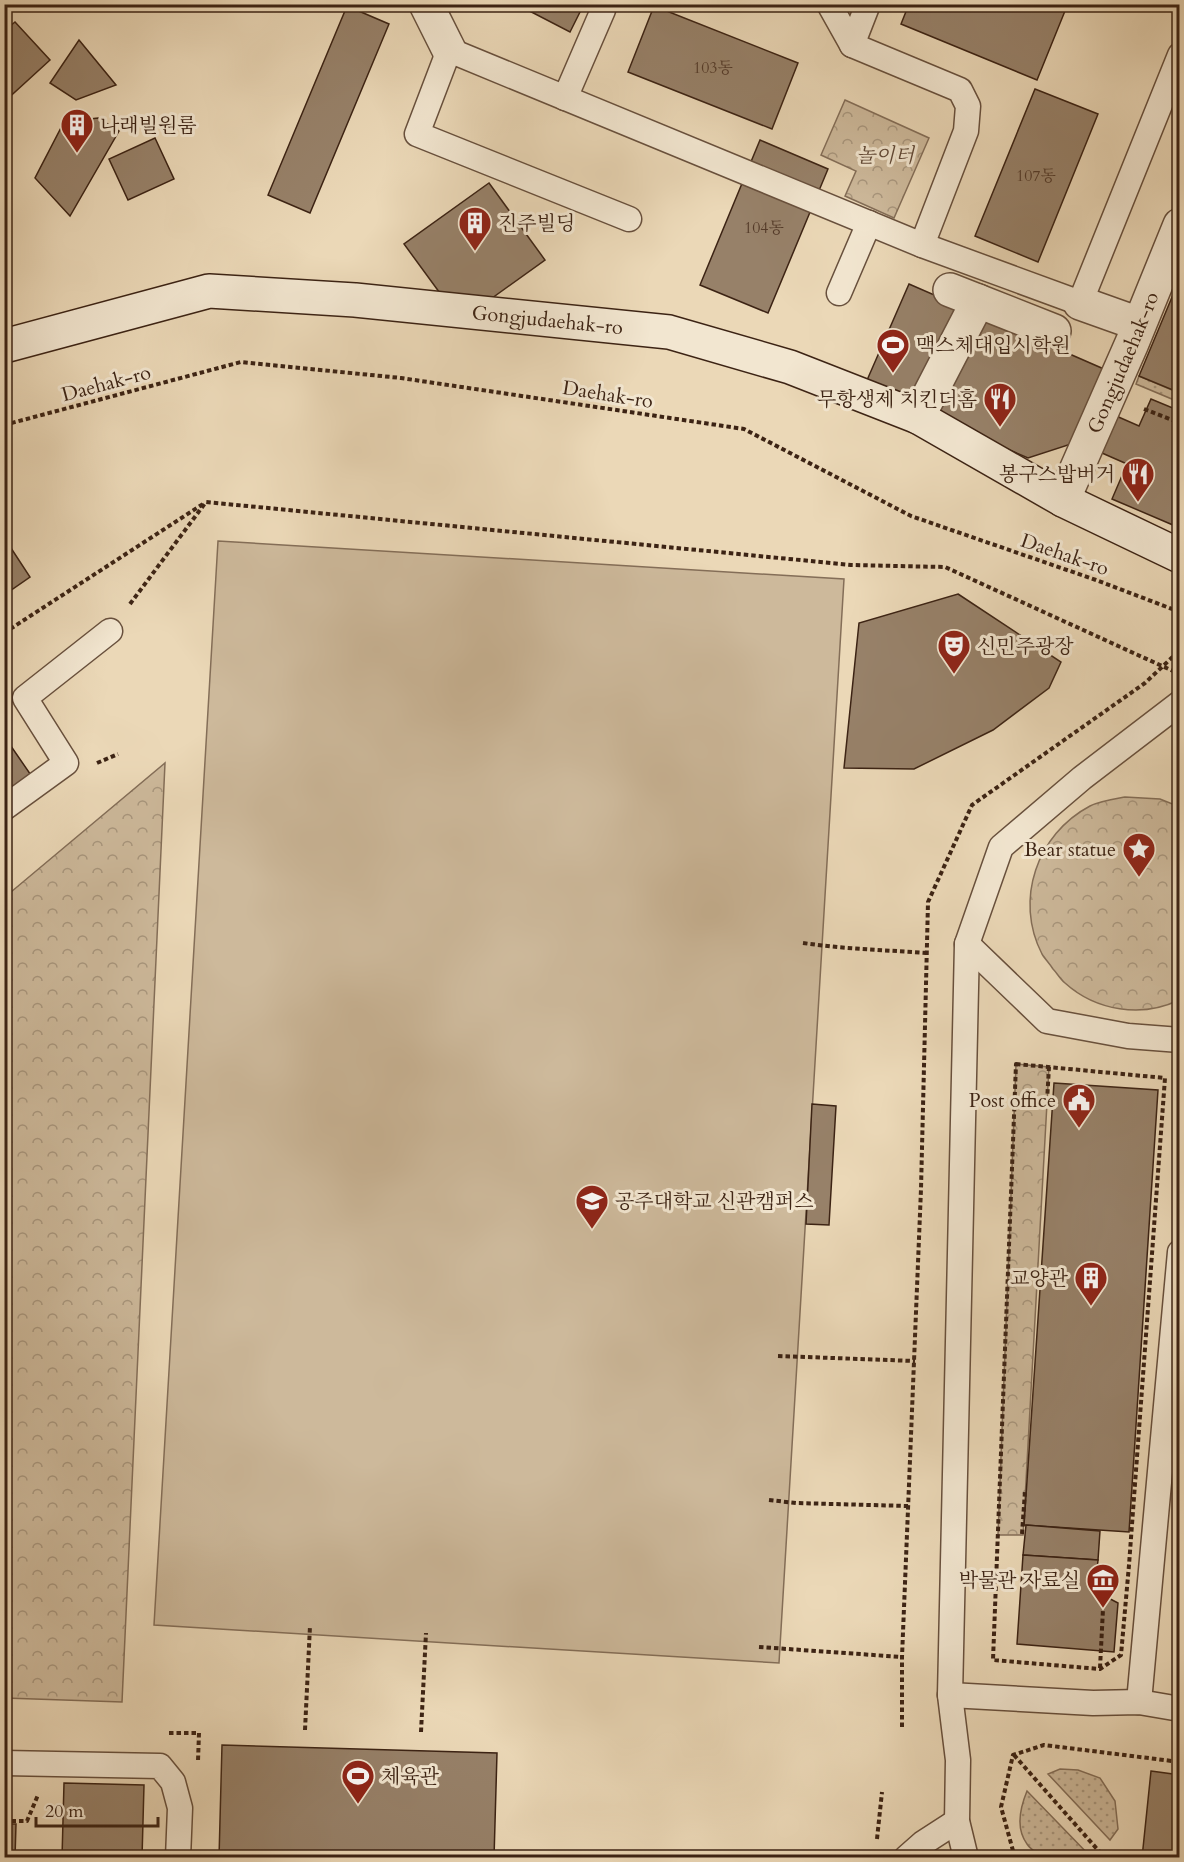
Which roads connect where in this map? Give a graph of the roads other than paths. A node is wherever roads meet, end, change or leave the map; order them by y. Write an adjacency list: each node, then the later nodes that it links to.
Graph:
1 (426, 4): 6 (street)
2 (830, 4): 5 (lane)
3 (868, 4): 5 (lane)
4 (603, 10): 8 (lane)
5 (852, 45): 12 (lane)
6 (449, 50): 8 (lane); 9 (lane)
7 (1179, 55): 14 (lane)
8 (565, 98): 10 (lane)
9 (629, 219)
10 (869, 223): 12 (lane); 13 (lane)
11 (1179, 225): 15 (street, Gongjudaehak-ro)
12 (922, 245): 14 (lane)
13 (839, 293)
14 (1080, 303): 15 (street)
15 (1139, 324): 19 (street, Gongjudaehak-ro)
16 (1054, 331): 18 (street)
17 (4, 346): 18 (street, Gongjudaehak-ro)
18 (918, 417): 19 (street, Gongjudaehak-ro)
19 (1063, 500): 20 (street, Gongjudaehak-ro)
20 (1179, 556)
21 (110, 631): 23 (lane)
22 (1179, 703): 24 (lane)
23 (4, 808)
24 (967, 944): 25 (lane); 27 (lane)
25 (1179, 1040)
26 (1179, 1252): 28 (lane)
27 (950, 1695): 28 (lane); 31 (lane)
28 (1139, 1702): 29 (lane)
29 (1179, 1709)
30 (4, 1763): 32 (lane)
31 (957, 1821): 33 (lane); 34 (lane)
32 (178, 1857)
33 (906, 1857)
34 (966, 1857)

